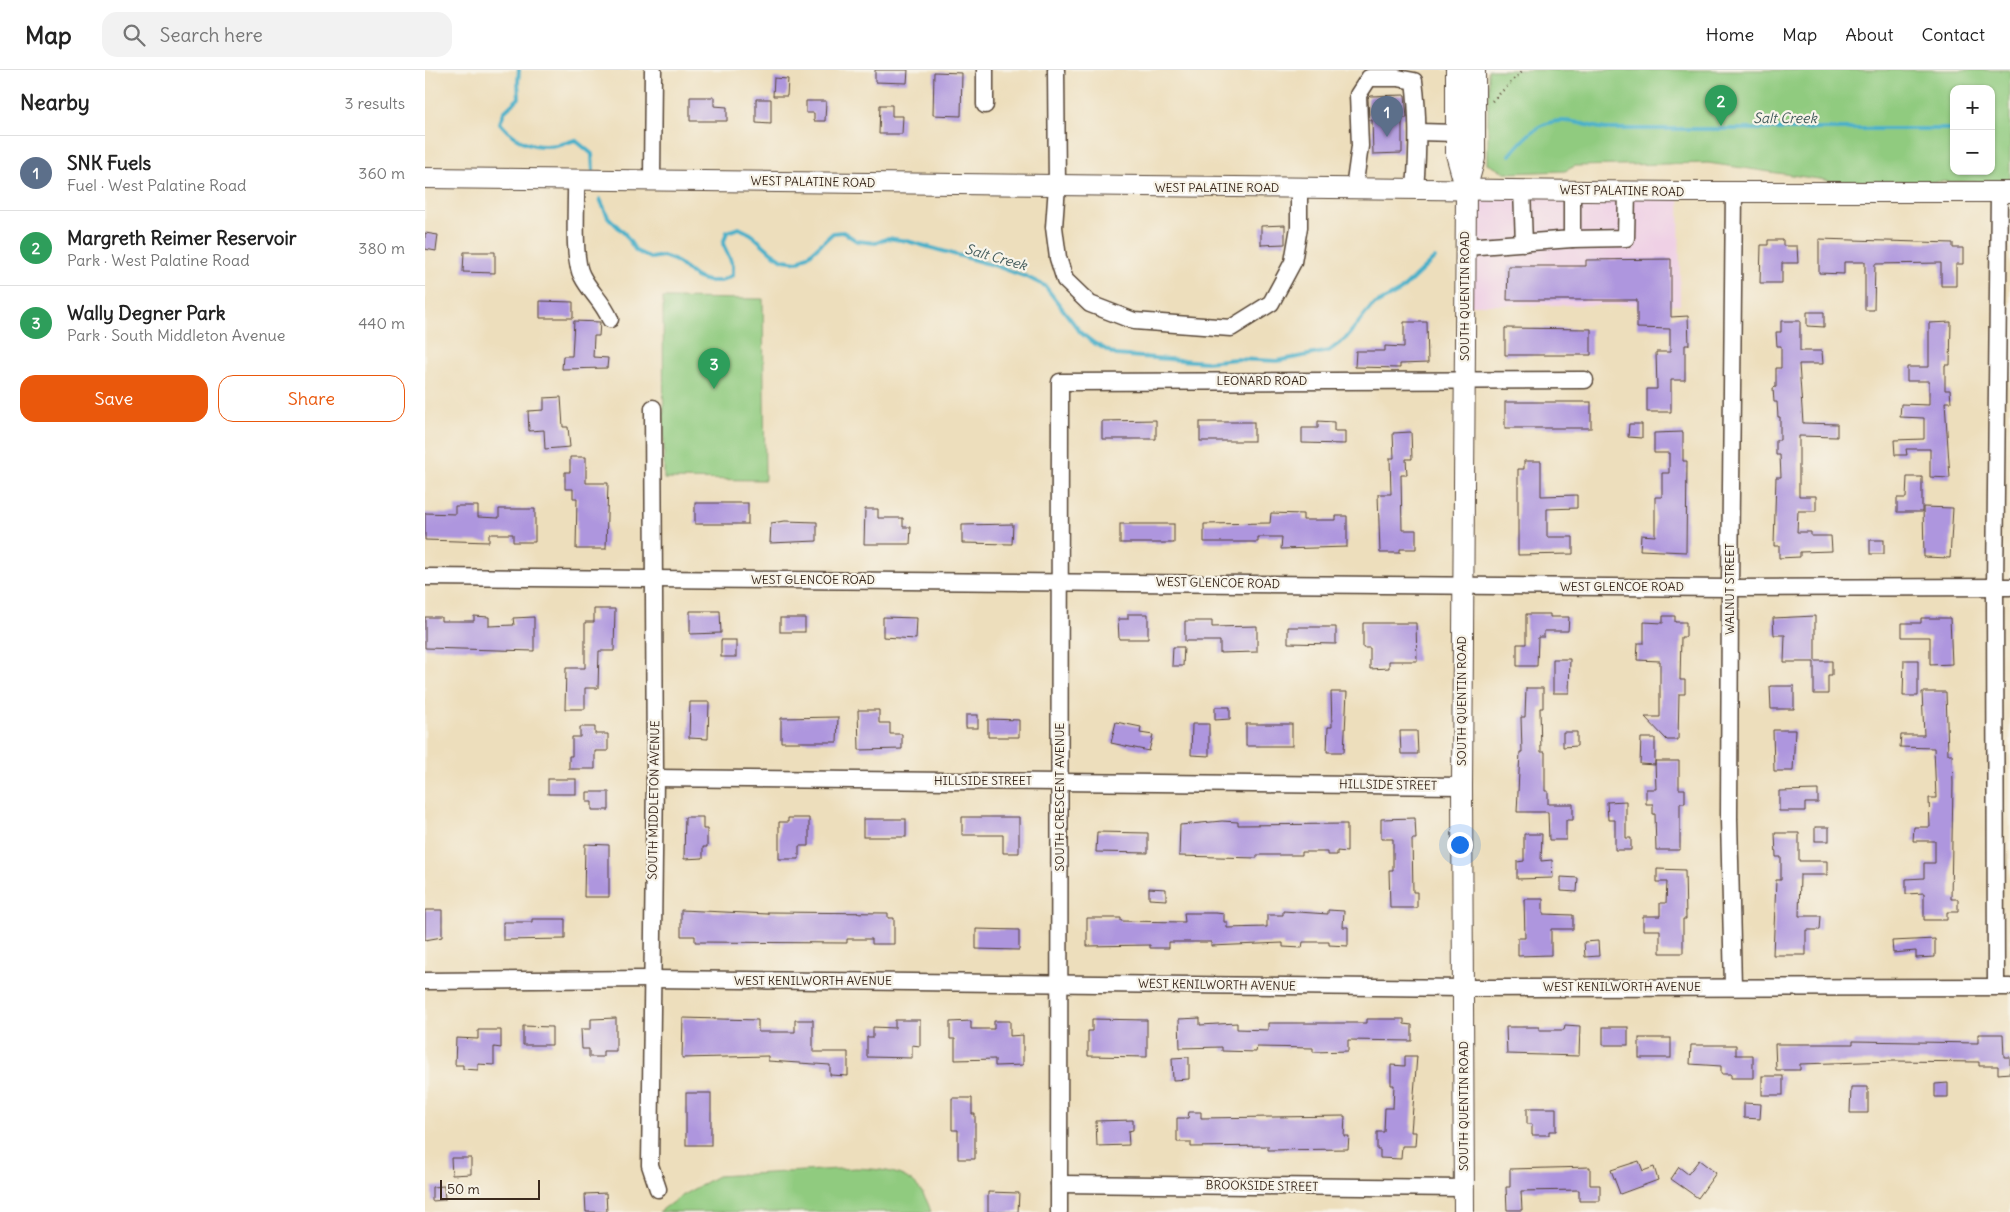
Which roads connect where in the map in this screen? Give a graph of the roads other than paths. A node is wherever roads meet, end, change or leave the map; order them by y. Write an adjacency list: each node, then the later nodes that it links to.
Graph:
1 (653, 70): 11 (street)
2 (985, 70): 6 (street)
3 (1056, 70): 12 (street)
4 (1455, 70): 8 (main road)
5 (1475, 70): 16 (main road)
6 (985, 105)
7 (1418, 132): 8 (street); 14 (street); 15 (street)
8 (1456, 133): 16 (main road)
9 (425, 178): 10 (main road, WEST PALATINE ROAD)
10 (576, 179): 11 (main road, WEST PALATINE ROAD); 25 (street)
11 (652, 179): 12 (main road, WEST PALATINE ROAD)
12 (1057, 186): 13 (main road, WEST PALATINE ROAD); 13 (street)
13 (1299, 188): 14 (main road, WEST PALATINE ROAD)
14 (1354, 189): 15 (main road, WEST PALATINE ROAD)
15 (1415, 189): 16 (main road, WEST PALATINE ROAD)
16 (1466, 190): 17 (main road, WEST PALATINE ROAD); 24 (main road, SOUTH QUENTIN ROAD)
17 (1522, 190): 18 (main road, WEST PALATINE ROAD); 23 (street)
18 (1572, 191): 19 (main road, WEST PALATINE ROAD); 22 (street)
19 (1627, 191): 20 (main road, WEST PALATINE ROAD); 22 (street)
20 (1734, 192): 21 (main road, WEST PALATINE ROAD); 36 (street, WALNUT STREET)
21 (2005, 192): 26 (street)
22 (1572, 239): 23 (street)
23 (1524, 243): 24 (street)
24 (1466, 247): 28 (main road, SOUTH QUENTIN ROAD)
25 (610, 319)
26 (2004, 344): 35 (street)
27 (1585, 380): 28 (street, LEONARD ROAD)
28 (1465, 381): 29 (street, LEONARD ROAD); 34 (main road, SOUTH QUENTIN ROAD)
29 (1060, 382): 33 (street, SOUTH CRESCENT AVENUE)
30 (653, 408): 32 (street, SOUTH MIDDLETON AVENUE)
31 (425, 577): 32 (street, WEST GLENCOE ROAD)
32 (656, 579): 33 (street, WEST GLENCOE ROAD); 37 (street, SOUTH MIDDLETON AVENUE)
33 (1059, 581): 34 (street, WEST GLENCOE ROAD); 38 (street, SOUTH CRESCENT AVENUE)
34 (1463, 586): 36 (street, WEST GLENCOE ROAD); 39 (main road, SOUTH QUENTIN ROAD)
35 (2003, 587): 36 (street, WEST GLENCOE ROAD); 44 (street)
36 (1729, 588): 43 (street, WALNUT STREET)
37 (655, 778): 38 (street, HILLSIDE STREET); 40 (street, SOUTH MIDDLETON AVENUE)
38 (1060, 782): 39 (street, HILLSIDE STREET); 42 (street, SOUTH CRESCENT AVENUE)
39 (1462, 786): 45 (main road, SOUTH QUENTIN ROAD)
40 (651, 979): 41 (street, WEST KENILWORTH AVENUE); 42 (street, WEST KENILWORTH AVENUE); 48 (street, SOUTH MIDDLETON AVENUE)
41 (425, 981)
42 (1060, 983): 45 (street, WEST KENILWORTH AVENUE); 46 (street, SOUTH CRESCENT AVENUE)
43 (1733, 986): 44 (street, WEST KENILWORTH AVENUE); 45 (street, WEST KENILWORTH AVENUE)
44 (2003, 987)
45 (1464, 988): 47 (main road, SOUTH QUENTIN ROAD)
46 (1059, 1184): 47 (street, BROOKSIDE STREET); 49 (street, SOUTH CRESCENT AVENUE)
47 (1464, 1188): 50 (main road, SOUTH QUENTIN ROAD)
48 (658, 1189)
49 (1059, 1212)
50 (1464, 1212)

